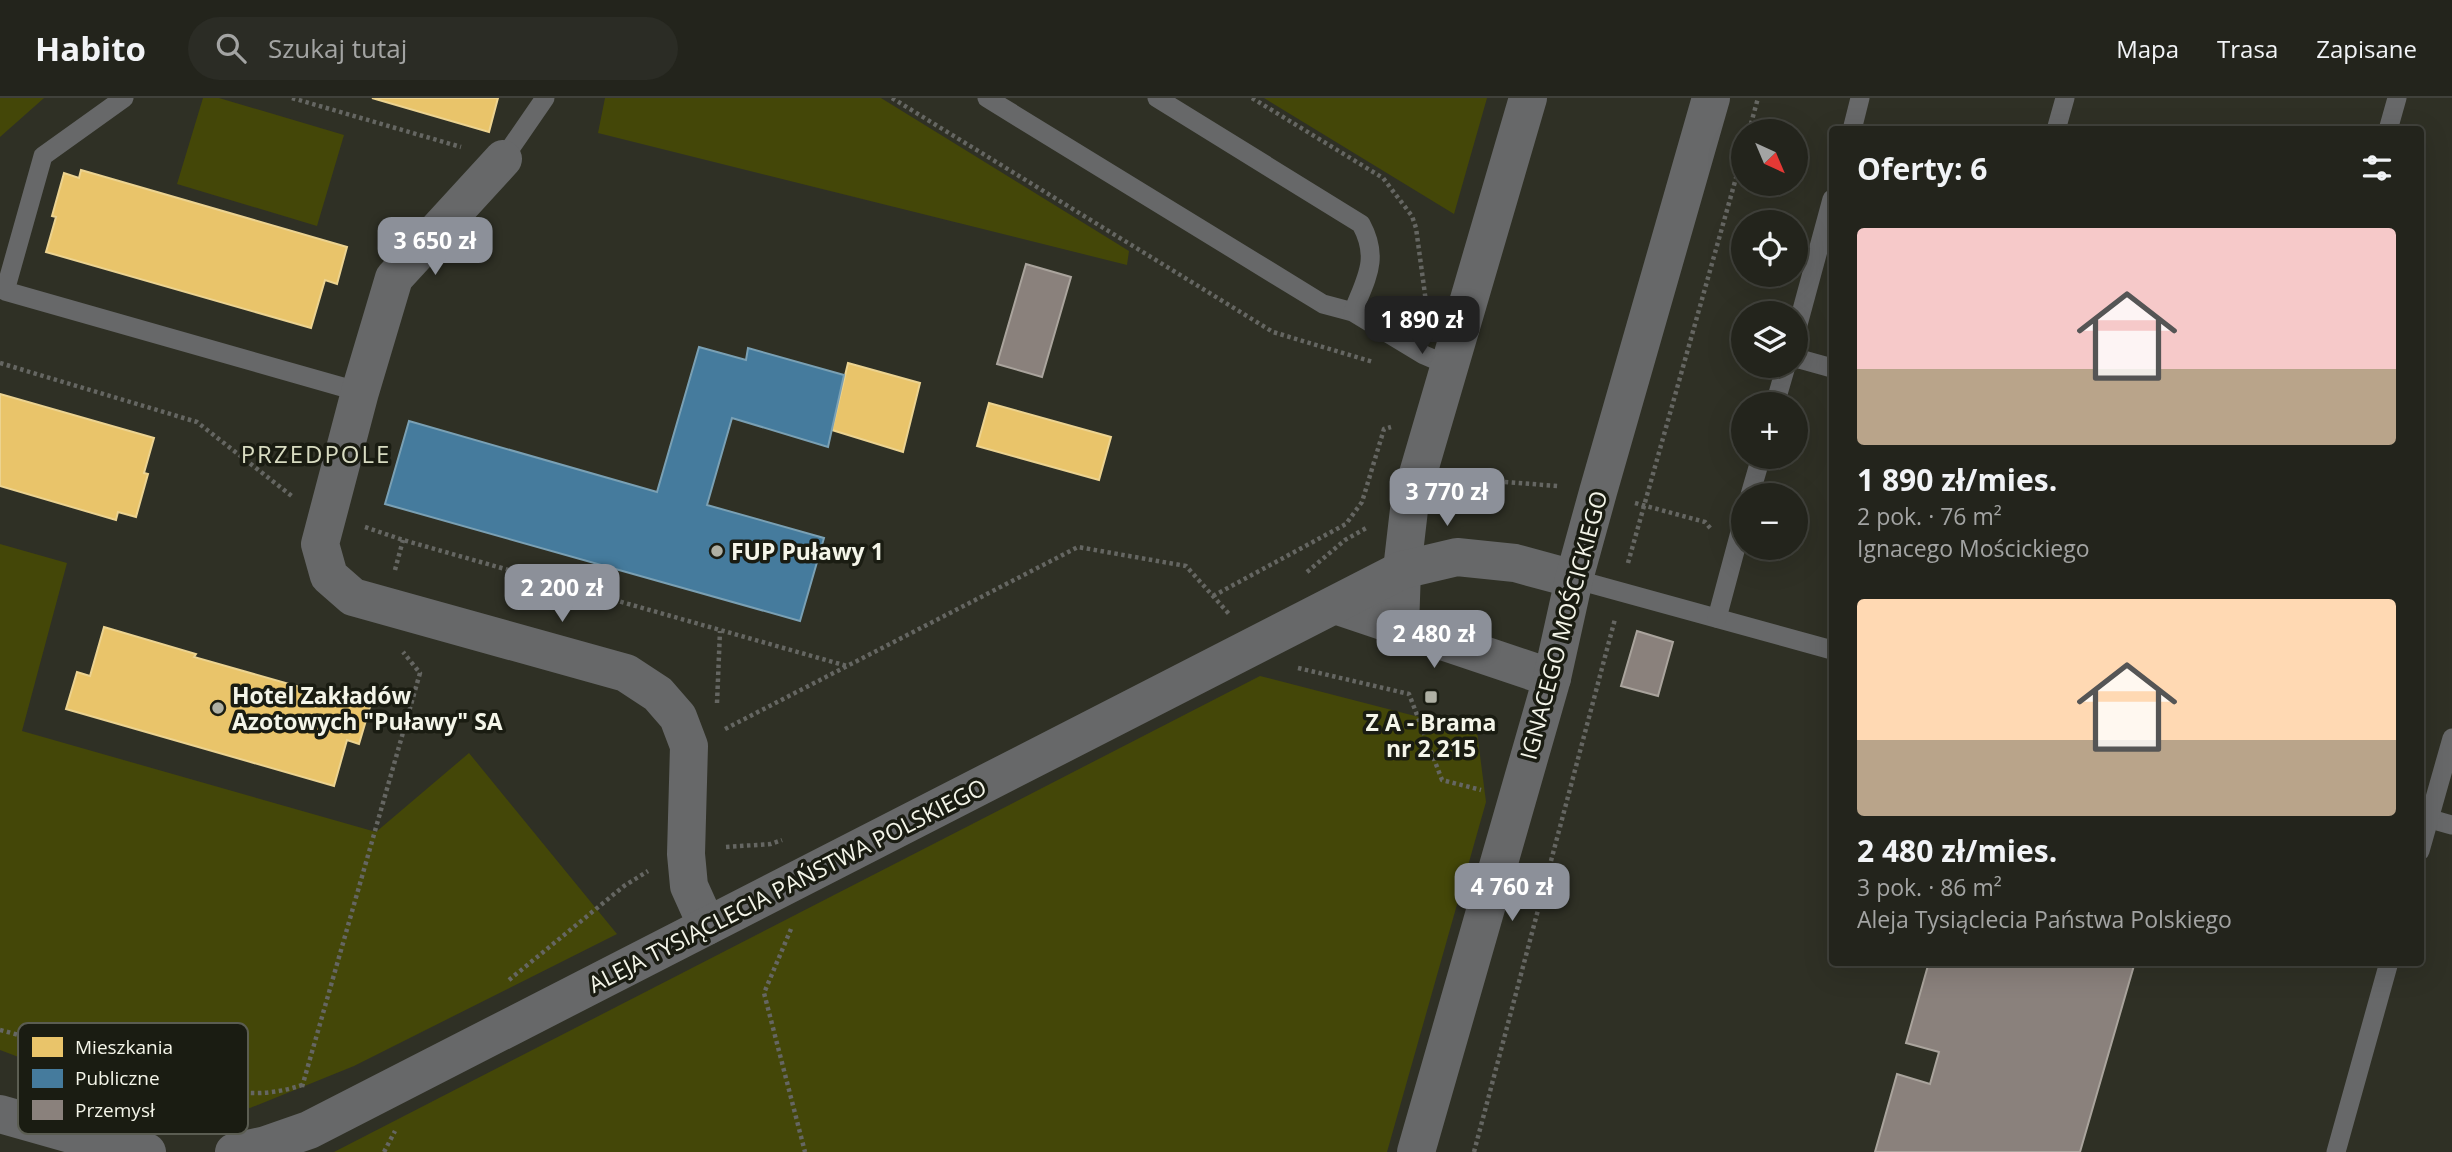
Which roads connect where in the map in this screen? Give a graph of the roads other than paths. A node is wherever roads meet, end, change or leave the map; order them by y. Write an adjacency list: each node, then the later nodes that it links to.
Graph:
1 (124, 98): 20 (lane)
2 (545, 98): 13 (lane)
3 (987, 98): 16 (lane)
4 (1157, 98): 16 (lane)
5 (1528, 98): 18 (street)
6 (1711, 98): 23 (street, IGNACEGO MOŚCICKIEGO)
7 (1860, 98): 10 (lane)
8 (2064, 98): 11 (lane)
9 (2397, 98): 12 (lane)
10 (1853, 126)
11 (2057, 126)
12 (2389, 126)
13 (503, 159): 20 (street)
14 (1829, 210): 15 (lane)
15 (1804, 301)
16 (1353, 312): 18 (lane)
17 (1808, 361): 19 (lane)
18 (1450, 366): 22 (street)
19 (1829, 367)
20 (360, 392): 32 (street)
21 (1733, 560): 25 (lane)
22 (1402, 570): 23 (street, ALEJA TYSIĄCLECIA PAŃSTWA POLSKIEGO); 24 (street, ALEJA TYSIĄCLECIA PAŃSTWA POLSKIEGO); 26 (street)
23 (1574, 579): 25 (lane); 28 (street, IGNACEGO MOŚCICKIEGO)
24 (1335, 605): 26 (street); 32 (street, ALEJA TYSIĄCLECIA PAŃSTWA POLSKIEGO)
25 (1717, 618): 27 (lane)
26 (1400, 627): 28 (street)
27 (1829, 649)
28 (1552, 678): 39 (street, IGNACEGO MOŚCICKIEGO)
29 (2452, 738): 30 (lane)
30 (2425, 817): 31 (lane)
31 (2452, 825)
32 (708, 926): 38 (street, ALEJA TYSIĄCLECIA PAŃSTWA POLSKIEGO)
33 (2388, 966): 40 (lane)
34 (0, 1114): 35 (street)
35 (18, 1119)
36 (71, 1134): 37 (street)
37 (147, 1152)
38 (234, 1152)
39 (1416, 1152)
40 (2336, 1152)

